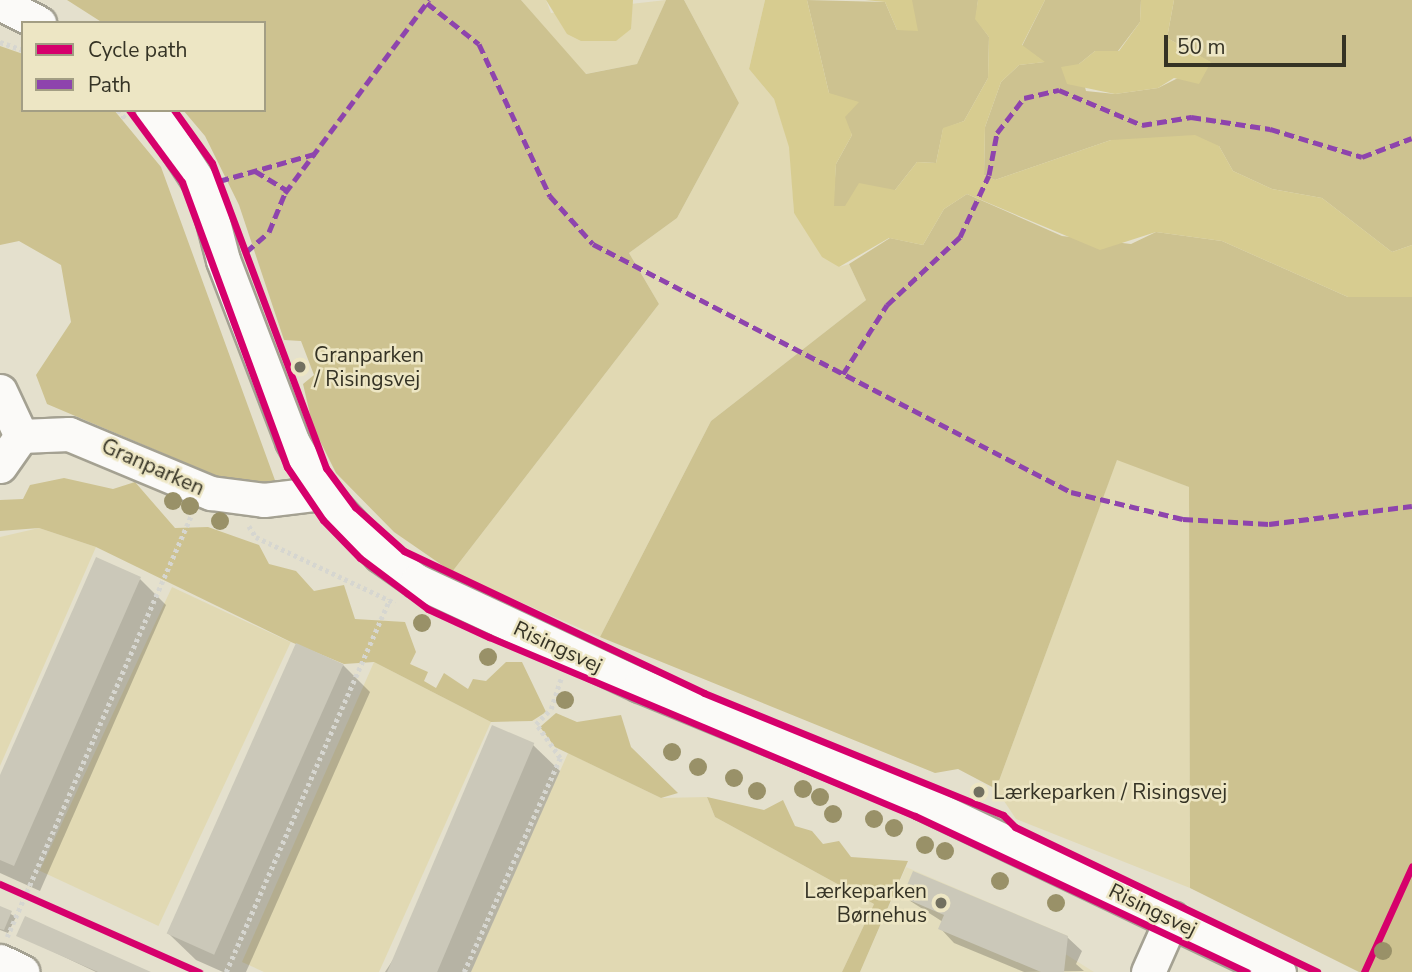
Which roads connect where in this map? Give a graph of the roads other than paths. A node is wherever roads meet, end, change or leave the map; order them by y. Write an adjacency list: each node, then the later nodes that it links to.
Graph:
1 (0, 3): 2 (street)
2 (35, 21)
3 (144, 114): 7 (street, Risingsvej)
4 (0, 391): 5 (street)
5 (21, 436): 6 (street); 7 (street, Granparken)
6 (0, 466)
7 (322, 493): 8 (street, Risingsvej)
8 (1172, 918): 11 (street); 12 (street, Risingsvej)
9 (4, 948): 10 (street)
10 (23, 972)
11 (1148, 972)
12 (1279, 972)

